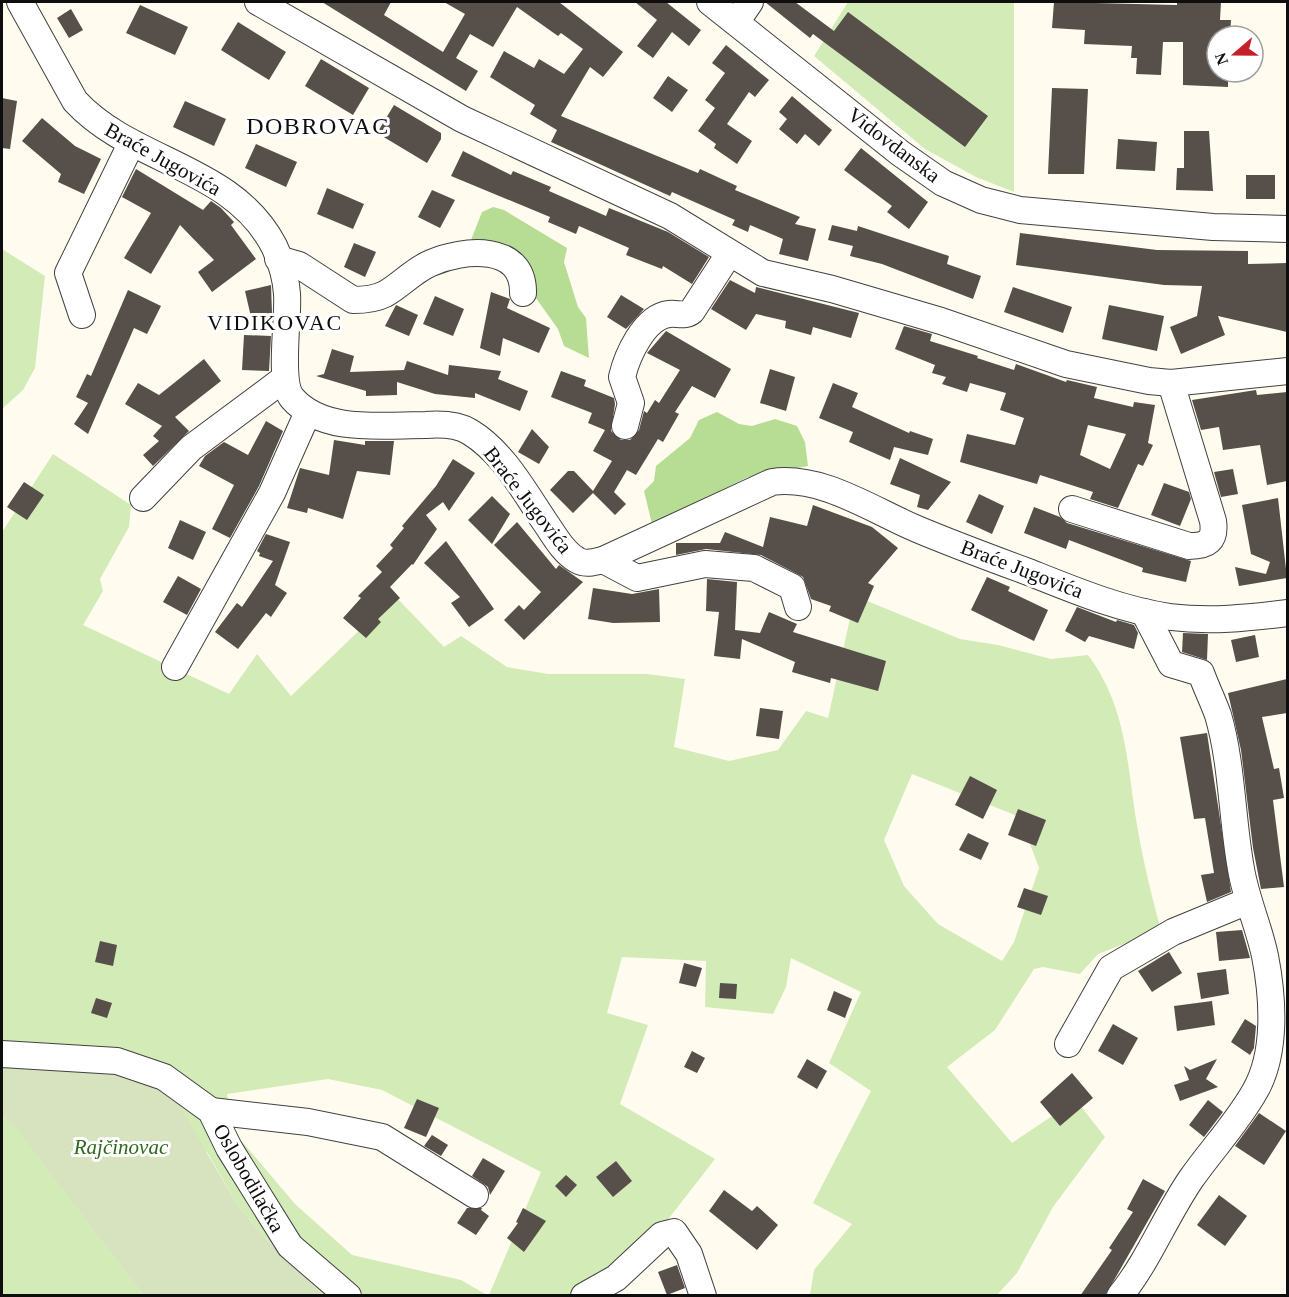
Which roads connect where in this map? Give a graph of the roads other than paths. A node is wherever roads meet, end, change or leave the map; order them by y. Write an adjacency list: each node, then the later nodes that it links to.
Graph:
1 (20, 2): 5 (street, Braće Jugovića)
2 (258, 2): 7 (street)
3 (710, 2): 4 (street, Vidovdanska)
4 (744, 11): 6 (street, Vidovdanska)
5 (131, 144): 8 (street, Braće Jugovića); 10 (street)
6 (1287, 230)
7 (729, 254): 13 (street); 15 (street)
8 (279, 259): 9 (street); 12 (street, Braće Jugovića)
9 (523, 293)
10 (82, 315)
11 (1287, 371): 13 (street)
12 (285, 378): 14 (street); 16 (street)
13 (1171, 383): 17 (street)
14 (308, 412): 18 (street, Braće Jugovića); 22 (street)
15 (625, 426)
16 (143, 498)
17 (1072, 509)
18 (603, 560): 19 (street); 20 (street, Braće Jugovića)
19 (798, 607)
20 (1144, 612): 21 (street, Braće Jugovića); 23 (street)
21 (1287, 613)
22 (175, 667)
23 (1248, 901): 24 (street); 31 (street)
24 (1068, 1044)
25 (2, 1054): 26 (street, Oslobodilačka)
26 (211, 1112): 27 (street); 28 (street, Oslobodilačka)
27 (475, 1195)
28 (348, 1296)
29 (584, 1296): 30 (street)
30 (703, 1296)
31 (1120, 1296)

